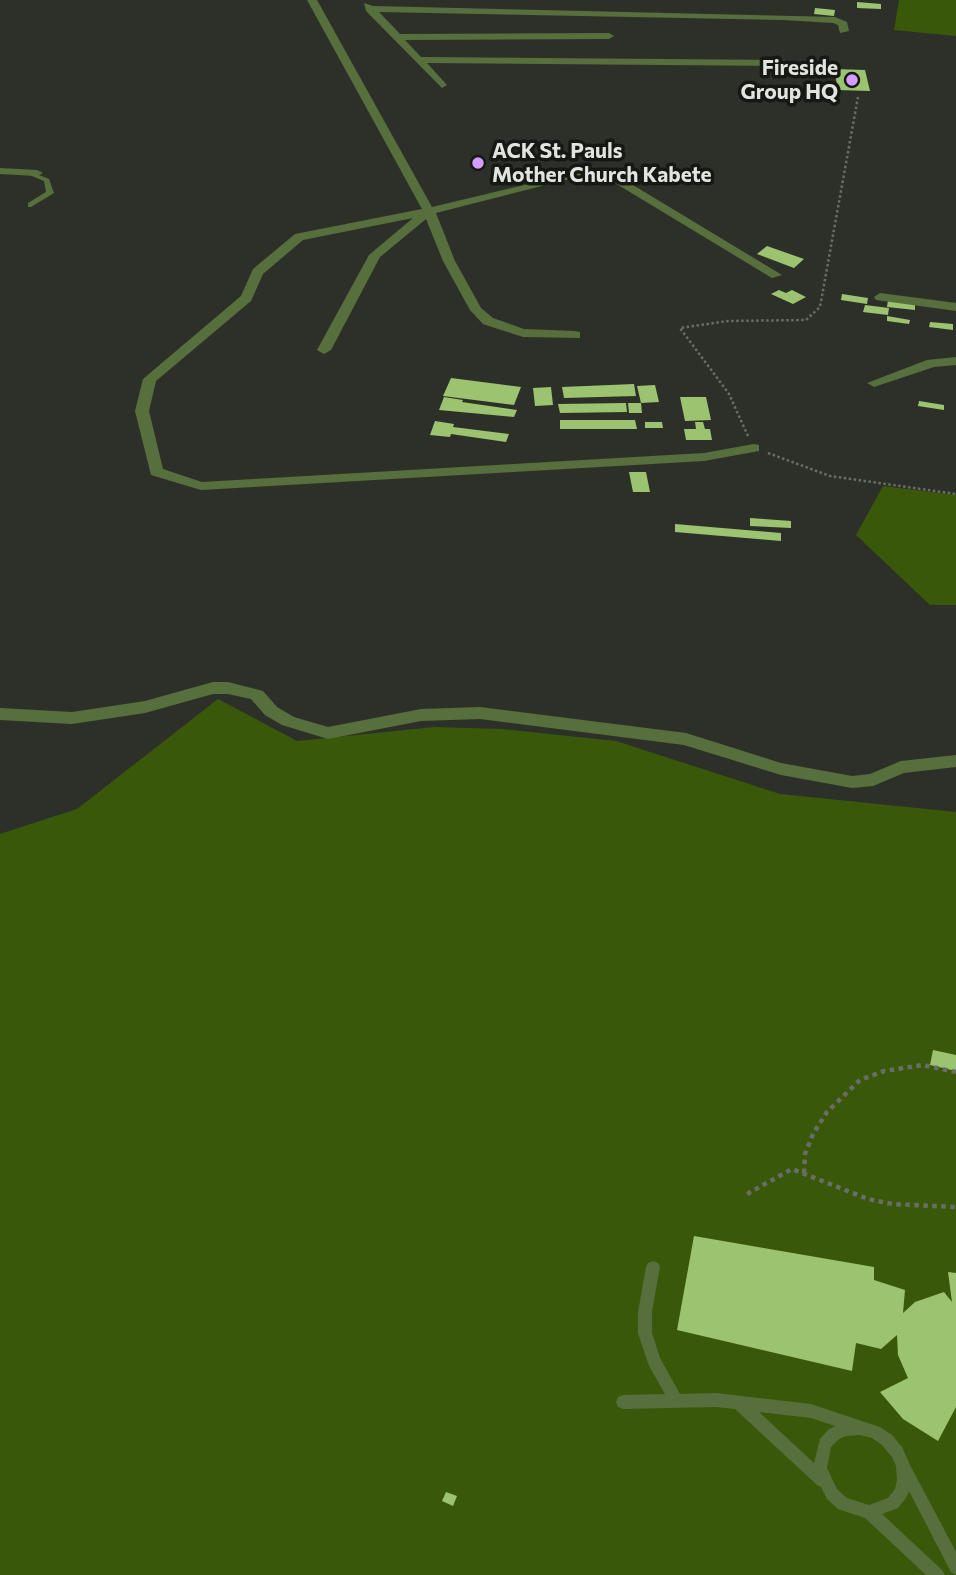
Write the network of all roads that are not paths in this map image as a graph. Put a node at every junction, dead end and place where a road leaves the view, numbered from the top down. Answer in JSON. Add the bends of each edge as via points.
{"nodes":[{"id":1,"x":312,"y":0,"type":"edge"},
{"id":2,"x":366,"y":5,"type":"edge"},
{"id":3,"x":844,"y":31,"type":"dead end"},
{"id":4,"x":609,"y":36,"type":"dead end"},
{"id":5,"x":397,"y":37,"type":"junction"},
{"id":6,"x":420,"y":60,"type":"junction"},
{"id":7,"x":784,"y":63,"type":"dead end"},
{"id":8,"x":442,"y":85,"type":"dead end"},
{"id":9,"x":0,"y":171,"type":"edge"},
{"id":10,"x":33,"y":173,"type":"joint"},
{"id":11,"x":31,"y":205,"type":"dead end"},
{"id":12,"x":429,"y":211,"type":"junction"},
{"id":13,"x":776,"y":275,"type":"dead end"},
{"id":14,"x":880,"y":297,"type":"dead end"},
{"id":15,"x":956,"y":307,"type":"edge"},
{"id":16,"x":575,"y":335,"type":"dead end"},
{"id":17,"x":324,"y":350,"type":"dead end"},
{"id":18,"x":956,"y":361,"type":"edge"},
{"id":19,"x":874,"y":383,"type":"dead end"},
{"id":20,"x":754,"y":448,"type":"road end"},
{"id":21,"x":0,"y":714,"type":"edge"},
{"id":22,"x":956,"y":761,"type":"edge"},
{"id":23,"x":653,"y":1267,"type":"dead end"},
{"id":24,"x":676,"y":1401,"type":"junction"},
{"id":25,"x":622,"y":1402,"type":"dead end"},
{"id":26,"x":740,"y":1404,"type":"junction"},
{"id":27,"x":860,"y":1428,"type":"junction"},
{"id":28,"x":903,"y":1466,"type":"junction"},
{"id":29,"x":824,"y":1482,"type":"junction"},
{"id":30,"x":869,"y":1512,"type":"junction"},
{"id":31,"x":956,"y":1567,"type":"edge"},
{"id":32,"x":937,"y":1575,"type":"edge"}],
"edges":[{"from":1,"to":12,"type":"street"},
{"from":2,"to":3,"type":"street","via":[[783,17],[835,20],[843,24]]},
{"from":2,"to":5,"type":"street"},
{"from":4,"to":5,"type":"street"},
{"from":5,"to":6,"type":"street"},
{"from":6,"to":7,"type":"street"},
{"from":6,"to":8,"type":"street"},
{"from":9,"to":10,"type":"street"},
{"from":10,"to":11,"type":"lane","via":[[47,180],[50,194]]},
{"from":12,"to":13,"type":"street","via":[[569,176],[601,175],[619,181]]},
{"from":12,"to":16,"type":"street","via":[[449,261],[476,310],[488,321],[523,333]]},
{"from":12,"to":17,"type":"street","via":[[375,255]]},
{"from":12,"to":20,"type":"street","via":[[299,237],[257,272],[247,298],[150,379],[142,411],[156,472],[201,486],[704,457]]},
{"from":14,"to":15,"type":"street"},
{"from":18,"to":19,"type":"street","via":[[932,363]]},
{"from":21,"to":22,"type":"street","via":[[72,718],[228,688],[257,695],[288,721],[328,733],[421,715],[481,713],[686,739],[782,769],[852,782],[873,780],[901,767]]},
{"from":23,"to":24,"type":"lane","via":[[645,1333]]},
{"from":24,"to":25,"type":"lane"},
{"from":24,"to":26,"type":"lane"},
{"from":26,"to":27,"type":"lane","via":[[811,1411]]},
{"from":26,"to":29,"type":"lane"},
{"from":27,"to":28,"type":"lane","via":[[887,1440]]},
{"from":27,"to":29,"type":"lane","via":[[846,1429],[825,1444],[820,1469]]},
{"from":28,"to":30,"type":"lane","via":[[901,1493],[893,1503]]},
{"from":28,"to":31,"type":"lane"},
{"from":29,"to":30,"type":"lane","via":[[843,1504]]},
{"from":30,"to":32,"type":"lane"}]}
